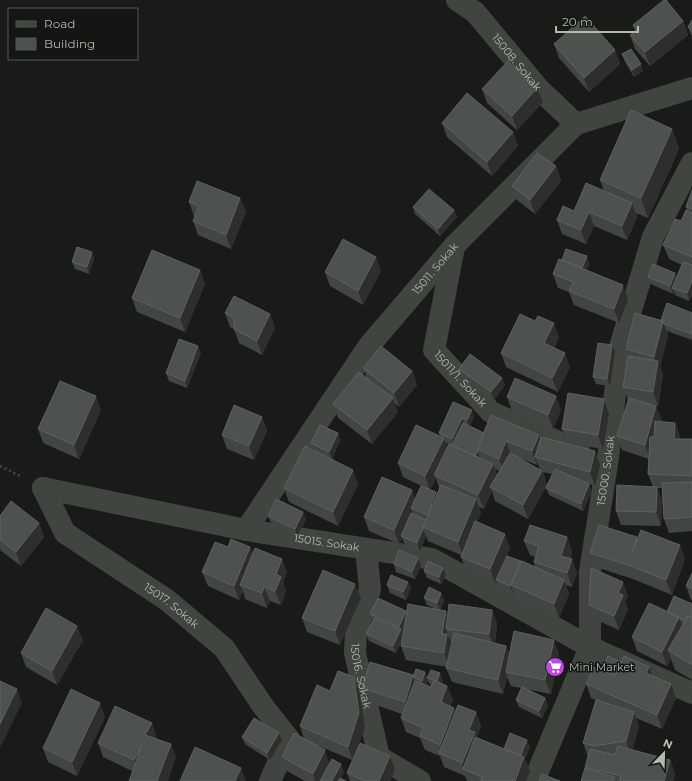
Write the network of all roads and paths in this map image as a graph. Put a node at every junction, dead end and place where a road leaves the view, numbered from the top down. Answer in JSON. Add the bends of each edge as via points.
{"nodes":[{"id":1,"x":457,"y":0,"type":"edge"},
{"id":2,"x":692,"y":88,"type":"edge"},
{"id":3,"x":576,"y":124,"type":"junction"},
{"id":4,"x":692,"y":163,"type":"edge"},
{"id":5,"x":455,"y":245,"type":"junction"},
{"id":6,"x":608,"y":458,"type":"junction"},
{"id":7,"x":43,"y":488,"type":"joint"},
{"id":8,"x":246,"y":530,"type":"junction"},
{"id":9,"x":366,"y":549,"type":"junction"},
{"id":10,"x":590,"y":647,"type":"junction"},
{"id":11,"x":692,"y":693,"type":"edge"},
{"id":12,"x":270,"y":781,"type":"edge"},
{"id":13,"x":420,"y":781,"type":"edge"},
{"id":14,"x":534,"y":781,"type":"edge"}],
"edges":[{"from":1,"to":3,"type":"street","name":"15008. Sokak","via":[[475,12],[540,89]]},
{"from":2,"to":3,"type":"street","name":"15011. Sokak"},
{"from":3,"to":5,"type":"street","name":"15011. Sokak"},
{"from":4,"to":6,"type":"street","name":"15000. Sokak","via":[[653,237],[620,347]]},
{"from":5,"to":6,"type":"street","name":"15011/1. Sokak","via":[[434,350],[492,412],[572,449]]},
{"from":5,"to":8,"type":"street","name":"15011. Sokak","via":[[368,347]]},
{"from":6,"to":10,"type":"street","name":"15000. Sokak","via":[[590,572]]},
{"from":7,"to":8,"type":"street","name":"15015. Sokak"},
{"from":7,"to":12,"type":"street","name":"15017. Sokak","via":[[65,533],[167,600],[224,648],[288,739]]},
{"from":8,"to":9,"type":"street","name":"15015. Sokak"},
{"from":9,"to":10,"type":"street","name":"15015. Sokak","via":[[432,559]]},
{"from":9,"to":13,"type":"street","name":"15016. Sokak","via":[[370,589],[356,632],[355,653],[379,757]]},
{"from":10,"to":11,"type":"street","name":"15015. Sokak"},
{"from":10,"to":14,"type":"street","name":"15000. Sokak"}]}
